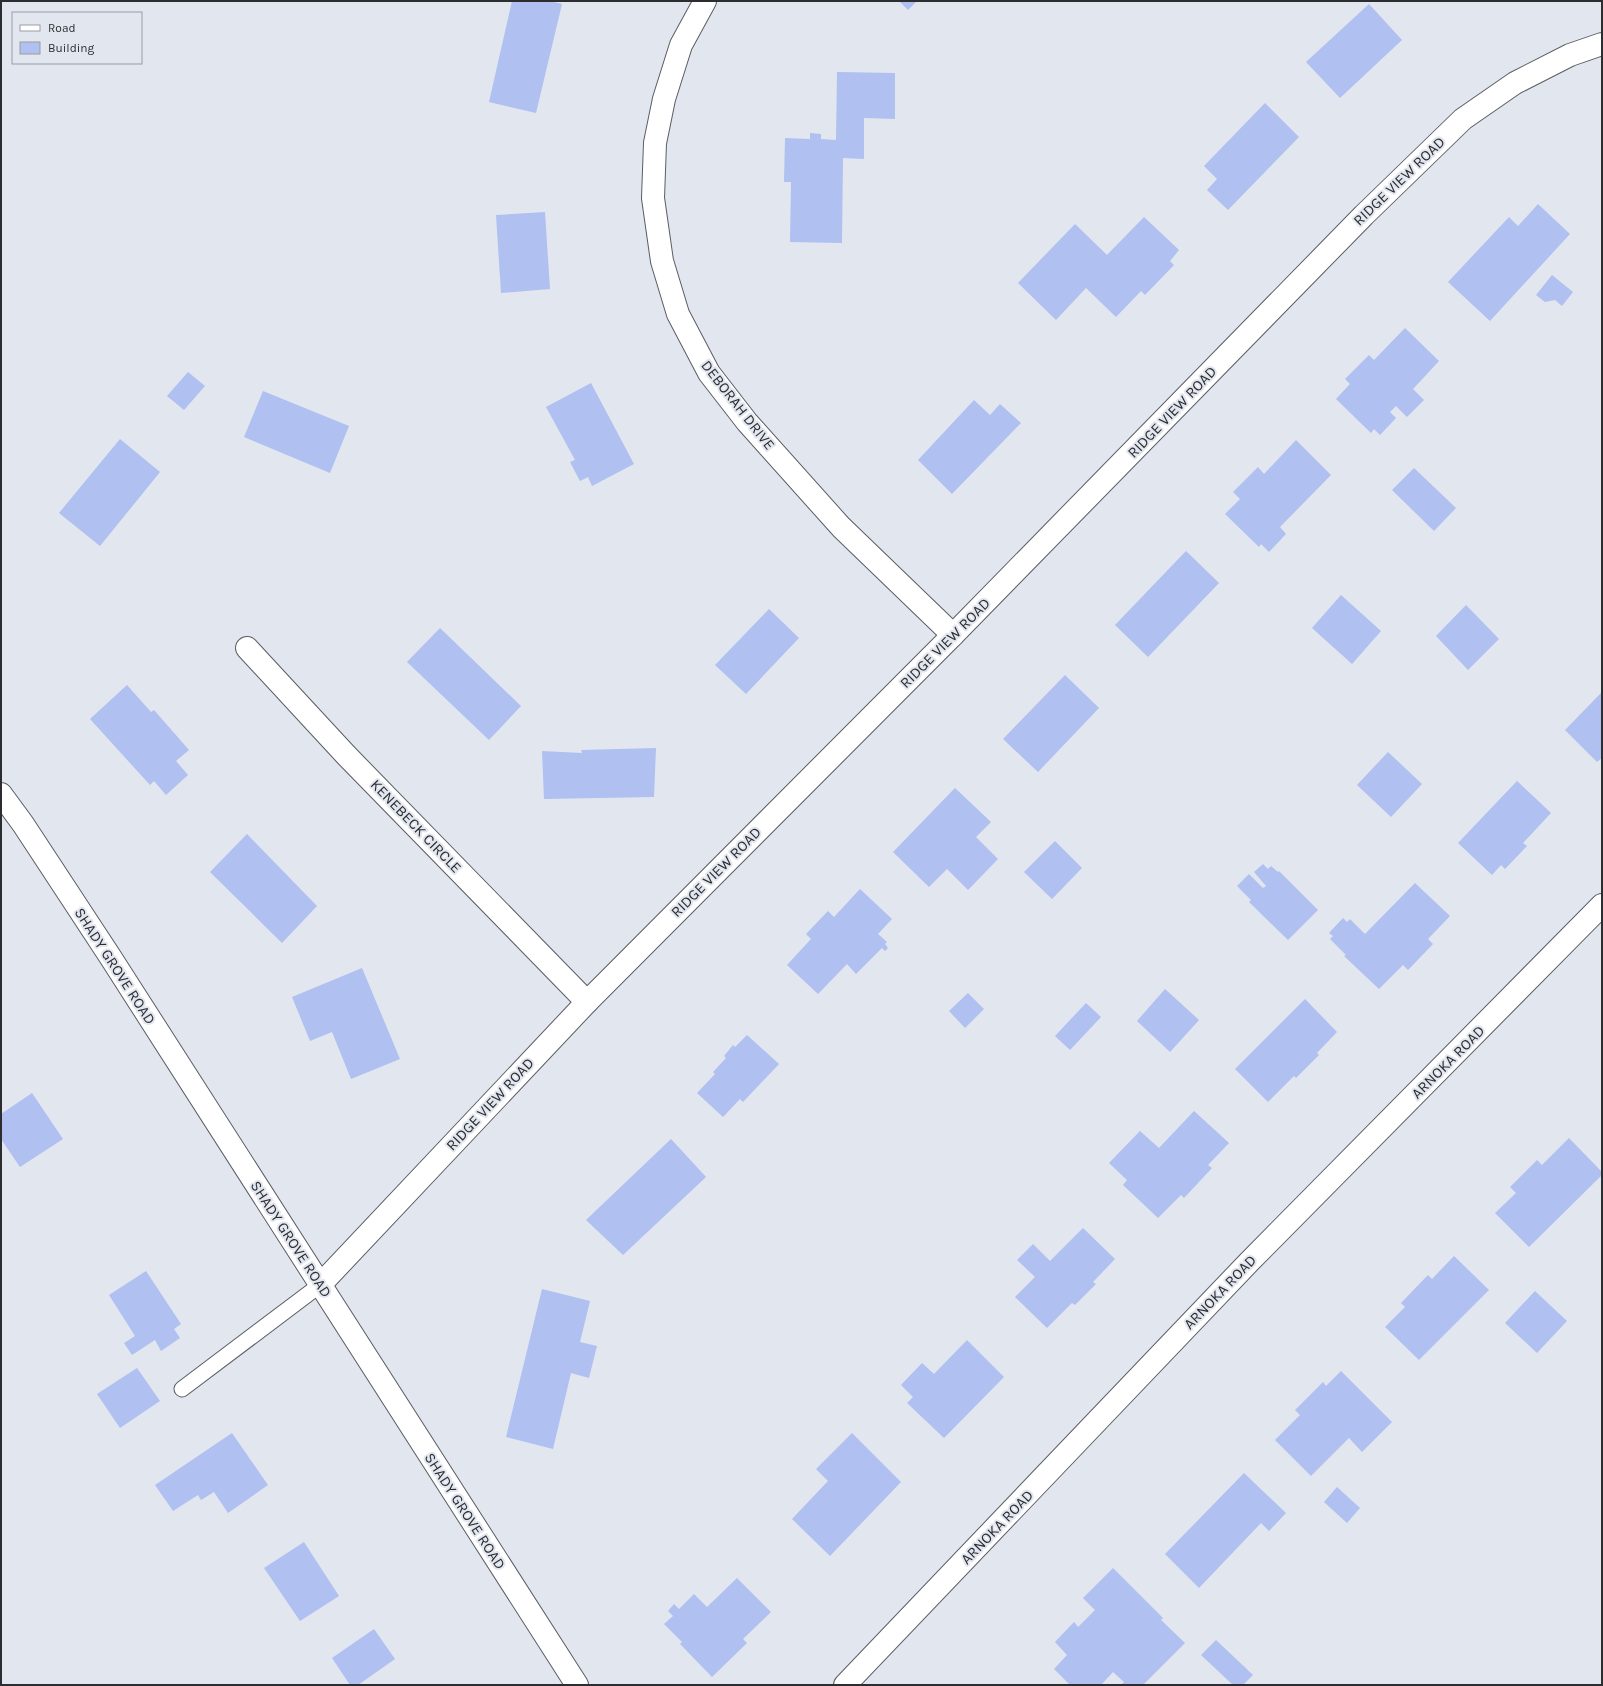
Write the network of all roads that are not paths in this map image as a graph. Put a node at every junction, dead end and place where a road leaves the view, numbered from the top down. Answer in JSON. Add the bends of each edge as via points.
{"nodes":[{"id":1,"x":705,"y":1,"type":"edge"},
{"id":2,"x":1602,"y":44,"type":"edge"},
{"id":3,"x":953,"y":635,"type":"junction"},
{"id":4,"x":247,"y":648,"type":"dead end"},
{"id":5,"x":1,"y":794,"type":"edge"},
{"id":6,"x":1602,"y":905,"type":"edge"},
{"id":7,"x":587,"y":1002,"type":"junction"},
{"id":8,"x":320,"y":1285,"type":"junction"},
{"id":9,"x":182,"y":1389,"type":"dead end"},
{"id":10,"x":577,"y":1685,"type":"edge"},
{"id":11,"x":845,"y":1685,"type":"edge"}],
"edges":[{"from":1,"to":3,"type":"street","name":"DEBORAH DRIVE","via":[[681,45],[664,99],[655,144],[654,198],[662,261],[678,314],[709,373],[747,422],[841,527]]},
{"from":2,"to":3,"type":"street","name":"RIDGE VIEW ROAD","via":[[1570,55],[1515,83],[1463,119],[1364,214]]},
{"from":3,"to":7,"type":"street","name":"RIDGE VIEW ROAD"},
{"from":4,"to":7,"type":"street","name":"KENEBECK CIRCLE","via":[[346,755]]},
{"from":5,"to":8,"type":"street","name":"SHADY GROVE ROAD","via":[[98,939]]},
{"from":6,"to":11,"type":"street","name":"ARNOKA ROAD","via":[[1249,1262]]},
{"from":7,"to":8,"type":"street","name":"RIDGE VIEW ROAD"},
{"from":8,"to":9,"type":"lane"},
{"from":8,"to":10,"type":"street","name":"SHADY GROVE ROAD"}]}
